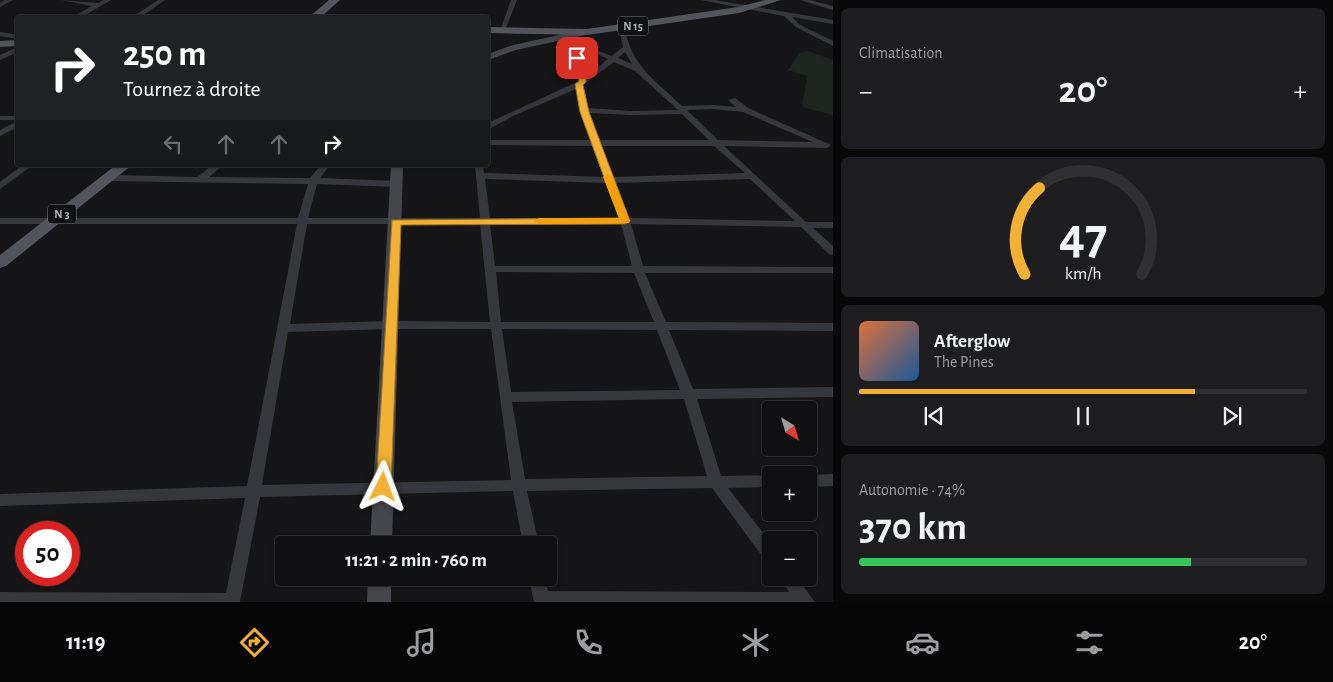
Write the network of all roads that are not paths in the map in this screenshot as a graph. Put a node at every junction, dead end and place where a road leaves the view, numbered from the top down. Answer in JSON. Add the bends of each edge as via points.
{"nodes":[{"id":1,"x":10,"y":0,"type":"edge"},
{"id":2,"x":64,"y":0,"type":"edge"},
{"id":3,"x":108,"y":0,"type":"edge"},
{"id":4,"x":162,"y":0,"type":"edge"},
{"id":5,"x":335,"y":0,"type":"edge"},
{"id":6,"x":514,"y":0,"type":"edge"},
{"id":7,"x":704,"y":0,"type":"edge"},
{"id":8,"x":776,"y":0,"type":"edge"},
{"id":9,"x":803,"y":0,"type":"edge"},
{"id":10,"x":715,"y":1,"type":"edge"},
{"id":11,"x":0,"y":5,"type":"edge"},
{"id":12,"x":99,"y":5,"type":"junction"},
{"id":13,"x":751,"y":8,"type":"junction"},
{"id":14,"x":833,"y":8,"type":"edge"},
{"id":15,"x":80,"y":15,"type":"edge"},
{"id":16,"x":139,"y":15,"type":"edge"},
{"id":17,"x":317,"y":15,"type":"edge"},
{"id":18,"x":785,"y":15,"type":"junction"},
{"id":19,"x":702,"y":16,"type":"junction"},
{"id":20,"x":833,"y":22,"type":"edge"},
{"id":21,"x":622,"y":28,"type":"junction"},
{"id":22,"x":490,"y":30,"type":"edge"},
{"id":23,"x":502,"y":30,"type":"junction"},
{"id":24,"x":534,"y":31,"type":"junction"},
{"id":25,"x":587,"y":32,"type":"junction"},
{"id":26,"x":0,"y":34,"type":"edge"},
{"id":27,"x":15,"y":36,"type":"edge"},
{"id":28,"x":569,"y":36,"type":"junction"},
{"id":29,"x":15,"y":43,"type":"edge"},
{"id":30,"x":535,"y":43,"type":"junction"},
{"id":31,"x":582,"y":43,"type":"junction"},
{"id":32,"x":0,"y":44,"type":"edge"},
{"id":33,"x":833,"y":44,"type":"edge"},
{"id":34,"x":626,"y":48,"type":"junction"},
{"id":35,"x":15,"y":50,"type":"edge"},
{"id":36,"x":490,"y":56,"type":"edge"},
{"id":37,"x":0,"y":58,"type":"edge"},
{"id":38,"x":612,"y":60,"type":"junction"},
{"id":39,"x":638,"y":69,"type":"junction"},
{"id":40,"x":581,"y":83,"type":"junction"},
{"id":41,"x":732,"y":100,"type":"dead end"},
{"id":42,"x":584,"y":110,"type":"junction"},
{"id":43,"x":682,"y":110,"type":"junction"},
{"id":44,"x":745,"y":110,"type":"junction"},
{"id":45,"x":0,"y":118,"type":"edge"},
{"id":46,"x":15,"y":118,"type":"edge"},
{"id":47,"x":15,"y":125,"type":"edge"},
{"id":48,"x":490,"y":125,"type":"edge"},
{"id":49,"x":0,"y":134,"type":"edge"},
{"id":50,"x":490,"y":143,"type":"edge"},
{"id":51,"x":716,"y":143,"type":"junction"},
{"id":52,"x":596,"y":144,"type":"junction"},
{"id":53,"x":830,"y":146,"type":"edge"},
{"id":54,"x":26,"y":167,"type":"edge"},
{"id":55,"x":122,"y":167,"type":"edge"},
{"id":56,"x":216,"y":167,"type":"edge"},
{"id":57,"x":323,"y":167,"type":"edge"},
{"id":58,"x":398,"y":167,"type":"edge"},
{"id":59,"x":480,"y":171,"type":"edge"},
{"id":60,"x":752,"y":176,"type":"junction"},
{"id":61,"x":108,"y":178,"type":"junction"},
{"id":62,"x":200,"y":179,"type":"junction"},
{"id":63,"x":609,"y":180,"type":"junction"},
{"id":64,"x":313,"y":181,"type":"junction"},
{"id":65,"x":2,"y":183,"type":"edge"},
{"id":66,"x":397,"y":184,"type":"junction"},
{"id":67,"x":55,"y":220,"type":"junction"},
{"id":68,"x":0,"y":221,"type":"edge"},
{"id":69,"x":484,"y":221,"type":"junction"},
{"id":70,"x":625,"y":221,"type":"junction"},
{"id":71,"x":302,"y":222,"type":"junction"},
{"id":72,"x":396,"y":222,"type":"junction"},
{"id":73,"x":803,"y":224,"type":"junction"},
{"id":74,"x":833,"y":225,"type":"edge"},
{"id":75,"x":833,"y":252,"type":"edge"},
{"id":76,"x":0,"y":263,"type":"edge"},
{"id":77,"x":638,"y":268,"type":"junction"},
{"id":78,"x":490,"y":269,"type":"junction"},
{"id":79,"x":833,"y":270,"type":"edge"},
{"id":80,"x":391,"y":325,"type":"junction"},
{"id":81,"x":496,"y":325,"type":"junction"},
{"id":82,"x":663,"y":326,"type":"junction"},
{"id":83,"x":833,"y":327,"type":"edge"},
{"id":84,"x":283,"y":328,"type":"junction"},
{"id":85,"x":833,"y":392,"type":"edge"},
{"id":86,"x":689,"y":395,"type":"junction"},
{"id":87,"x":505,"y":397,"type":"junction"},
{"id":88,"x":833,"y":480,"type":"edge"},
{"id":89,"x":762,"y":481,"type":"edge"},
{"id":90,"x":817,"y":481,"type":"edge"},
{"id":91,"x":716,"y":482,"type":"junction"},
{"id":92,"x":519,"y":486,"type":"junction"},
{"id":93,"x":383,"y":487,"type":"junction"},
{"id":94,"x":254,"y":490,"type":"junction"},
{"id":95,"x":0,"y":500,"type":"edge"},
{"id":96,"x":381,"y":536,"type":"edge"},
{"id":97,"x":529,"y":536,"type":"edge"},
{"id":98,"x":762,"y":543,"type":"edge"},
{"id":99,"x":380,"y":586,"type":"edge"},
{"id":100,"x":539,"y":586,"type":"edge"},
{"id":101,"x":794,"y":586,"type":"edge"},
{"id":102,"x":0,"y":600,"type":"edge"},
{"id":103,"x":232,"y":601,"type":"edge"},
{"id":104,"x":542,"y":601,"type":"edge"},
{"id":105,"x":806,"y":601,"type":"edge"},
{"id":106,"x":379,"y":602,"type":"edge"}],
"edges":[{"from":1,"to":11,"type":"street"},
{"from":2,"to":12,"type":"street"},
{"from":3,"to":12,"type":"street"},
{"from":4,"to":16,"type":"street"},
{"from":5,"to":17,"type":"main road"},
{"from":6,"to":23,"type":"street"},
{"from":7,"to":10,"type":"street"},
{"from":8,"to":13,"type":"main road","number":"N 15"},
{"from":9,"to":14,"type":"street"},
{"from":10,"to":13,"type":"street"},
{"from":10,"to":19,"type":"street"},
{"from":12,"to":15,"type":"street"},
{"from":13,"to":18,"type":"street"},
{"from":13,"to":19,"type":"main road","number":"N 15"},
{"from":18,"to":20,"type":"street"},
{"from":18,"to":33,"type":"street","via":[[798,26]]},
{"from":19,"to":21,"type":"main road","number":"N 15"},
{"from":21,"to":25,"type":"main road","number":"N 15"},
{"from":21,"to":34,"type":"street"},
{"from":22,"to":23,"type":"main road","number":"N 15"},
{"from":23,"to":24,"type":"main road","number":"N 15"},
{"from":24,"to":25,"type":"main road","number":"N 15"},
{"from":24,"to":30,"type":"main road","via":[[544,38]]},
{"from":25,"to":28,"type":"main road"},
{"from":26,"to":27,"type":"street"},
{"from":28,"to":30,"type":"main road"},
{"from":28,"to":31,"type":"street"},
{"from":29,"to":32,"type":"main road"},
{"from":30,"to":36,"type":"main road"},
{"from":31,"to":38,"type":"street"},
{"from":31,"to":40,"type":"street","via":[[576,51],[582,71]]},
{"from":34,"to":38,"type":"street"},
{"from":34,"to":39,"type":"street"},
{"from":35,"to":37,"type":"street"},
{"from":38,"to":39,"type":"street"},
{"from":38,"to":40,"type":"street"},
{"from":39,"to":43,"type":"street"},
{"from":40,"to":42,"type":"street"},
{"from":40,"to":48,"type":"street"},
{"from":41,"to":44,"type":"street"},
{"from":42,"to":43,"type":"street","via":[[631,113]]},
{"from":42,"to":52,"type":"street"},
{"from":43,"to":44,"type":"street","via":[[713,107]]},
{"from":43,"to":51,"type":"street"},
{"from":44,"to":53,"type":"street"},
{"from":45,"to":46,"type":"street"},
{"from":47,"to":49,"type":"street"},
{"from":50,"to":52,"type":"street"},
{"from":51,"to":52,"type":"street"},
{"from":51,"to":53,"type":"street"},
{"from":51,"to":60,"type":"street"},
{"from":52,"to":63,"type":"street"},
{"from":54,"to":65,"type":"street"},
{"from":55,"to":61,"type":"main road","number":"N 3"},
{"from":56,"to":62,"type":"street"},
{"from":57,"to":64,"type":"street"},
{"from":58,"to":66,"type":"main road"},
{"from":59,"to":63,"type":"street"},
{"from":59,"to":69,"type":"street"},
{"from":60,"to":63,"type":"street"},
{"from":60,"to":73,"type":"street"},
{"from":61,"to":62,"type":"street"},
{"from":61,"to":67,"type":"main road","number":"N 3"},
{"from":62,"to":64,"type":"street"},
{"from":63,"to":70,"type":"street"},
{"from":64,"to":66,"type":"street"},
{"from":64,"to":71,"type":"street"},
{"from":66,"to":72,"type":"main road"},
{"from":67,"to":68,"type":"street"},
{"from":67,"to":71,"type":"street"},
{"from":67,"to":76,"type":"main road","number":"N 3"},
{"from":69,"to":70,"type":"street"},
{"from":69,"to":72,"type":"street"},
{"from":69,"to":78,"type":"street"},
{"from":70,"to":73,"type":"street"},
{"from":70,"to":77,"type":"street"},
{"from":71,"to":72,"type":"street"},
{"from":71,"to":84,"type":"street"},
{"from":72,"to":80,"type":"main road"},
{"from":73,"to":74,"type":"street"},
{"from":73,"to":75,"type":"street"},
{"from":77,"to":78,"type":"street"},
{"from":77,"to":79,"type":"street"},
{"from":77,"to":82,"type":"street"},
{"from":78,"to":81,"type":"street"},
{"from":80,"to":81,"type":"street"},
{"from":80,"to":84,"type":"street"},
{"from":80,"to":93,"type":"main road"},
{"from":81,"to":82,"type":"street"},
{"from":81,"to":87,"type":"street"},
{"from":82,"to":83,"type":"street"},
{"from":82,"to":86,"type":"street"},
{"from":84,"to":94,"type":"street"},
{"from":85,"to":86,"type":"street"},
{"from":86,"to":87,"type":"street"},
{"from":86,"to":91,"type":"street"},
{"from":87,"to":92,"type":"street"},
{"from":88,"to":90,"type":"street"},
{"from":89,"to":91,"type":"street"},
{"from":91,"to":92,"type":"street"},
{"from":91,"to":98,"type":"street"},
{"from":92,"to":93,"type":"street"},
{"from":92,"to":97,"type":"street"},
{"from":93,"to":94,"type":"street"},
{"from":93,"to":96,"type":"main road"},
{"from":94,"to":95,"type":"street"},
{"from":94,"to":103,"type":"street"},
{"from":99,"to":106,"type":"main road"},
{"from":100,"to":104,"type":"street"},
{"from":101,"to":105,"type":"street"},
{"from":102,"to":103,"type":"street"},
{"from":104,"to":105,"type":"street"}]}
